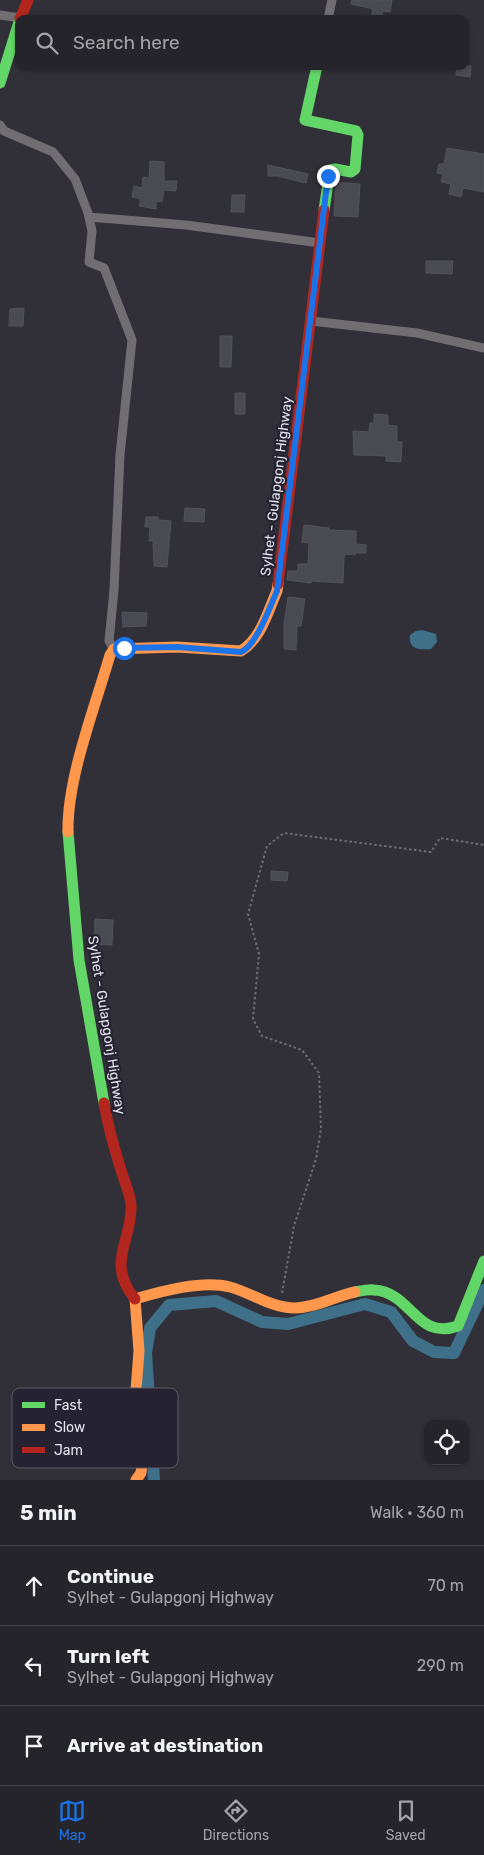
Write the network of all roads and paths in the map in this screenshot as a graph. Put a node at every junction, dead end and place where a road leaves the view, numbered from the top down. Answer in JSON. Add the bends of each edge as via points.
{"nodes":[{"id":1,"x":28,"y":0,"type":"edge"},
{"id":2,"x":332,"y":0,"type":"edge"},
{"id":3,"x":0,"y":14,"type":"edge"},
{"id":4,"x":22,"y":15,"type":"edge"},
{"id":5,"x":329,"y":15,"type":"edge"},
{"id":6,"x":15,"y":18,"type":"edge"},
{"id":7,"x":15,"y":36,"type":"edge"},
{"id":8,"x":316,"y":70,"type":"edge"},
{"id":9,"x":0,"y":83,"type":"edge"},
{"id":10,"x":0,"y":125,"type":"edge"},
{"id":11,"x":89,"y":217,"type":"junction"},
{"id":12,"x":320,"y":243,"type":"junction"},
{"id":13,"x":311,"y":321,"type":"junction"},
{"id":14,"x":484,"y":348,"type":"edge"},
{"id":15,"x":114,"y":649,"type":"junction"},
{"id":16,"x":484,"y":845,"type":"edge"},
{"id":17,"x":484,"y":1261,"type":"edge"},
{"id":18,"x":135,"y":1299,"type":"junction"},
{"id":19,"x":279,"y":1307,"type":"junction"},
{"id":20,"x":136,"y":1388,"type":"edge"},
{"id":21,"x":142,"y":1468,"type":"edge"},
{"id":22,"x":136,"y":1480,"type":"edge"}],
"edges":[{"from":1,"to":4,"type":"main road"},
{"from":2,"to":5,"type":"street"},
{"from":3,"to":6,"type":"street"},
{"from":7,"to":9,"type":"main road"},
{"from":8,"to":12,"type":"main road","name":"Sylhet - Gulapgonj Highway","via":[[305,120],[356,131],[358,135],[355,169],[352,172],[330,170]]},
{"from":10,"to":11,"type":"street","via":[[4,130],[53,152],[75,179]]},
{"from":11,"to":12,"type":"street","via":[[186,225]]},
{"from":11,"to":15,"type":"street","via":[[92,231],[89,262],[104,268],[132,340],[120,455],[109,641]]},
{"from":12,"to":13,"type":"main road","name":"Sylhet - Gulapgonj Highway"},
{"from":13,"to":14,"type":"street","via":[[417,332]]},
{"from":13,"to":15,"type":"main road","name":"Sylhet - Gulapgonj Highway","via":[[279,585],[258,631],[247,649],[241,652],[177,647]]},
{"from":15,"to":18,"type":"main road","name":"Sylhet - Gulapgonj Highway","via":[[78,763],[68,829],[80,970],[108,1127],[131,1202],[122,1275],[124,1286]]},
{"from":16,"to":19,"type":"path","via":[[440,838],[431,852],[284,833],[267,846],[248,914],[259,954],[253,1019],[262,1036],[302,1050],[319,1073],[321,1129],[316,1159],[294,1226]]},
{"from":17,"to":19,"type":"main road","via":[[458,1326],[448,1331],[424,1323],[397,1298],[376,1290],[348,1292],[300,1308]]},
{"from":18,"to":19,"type":"main road","via":[[194,1287],[227,1286]]},
{"from":18,"to":20,"type":"main road","via":[[139,1351]]},
{"from":21,"to":22,"type":"main road"}]}
